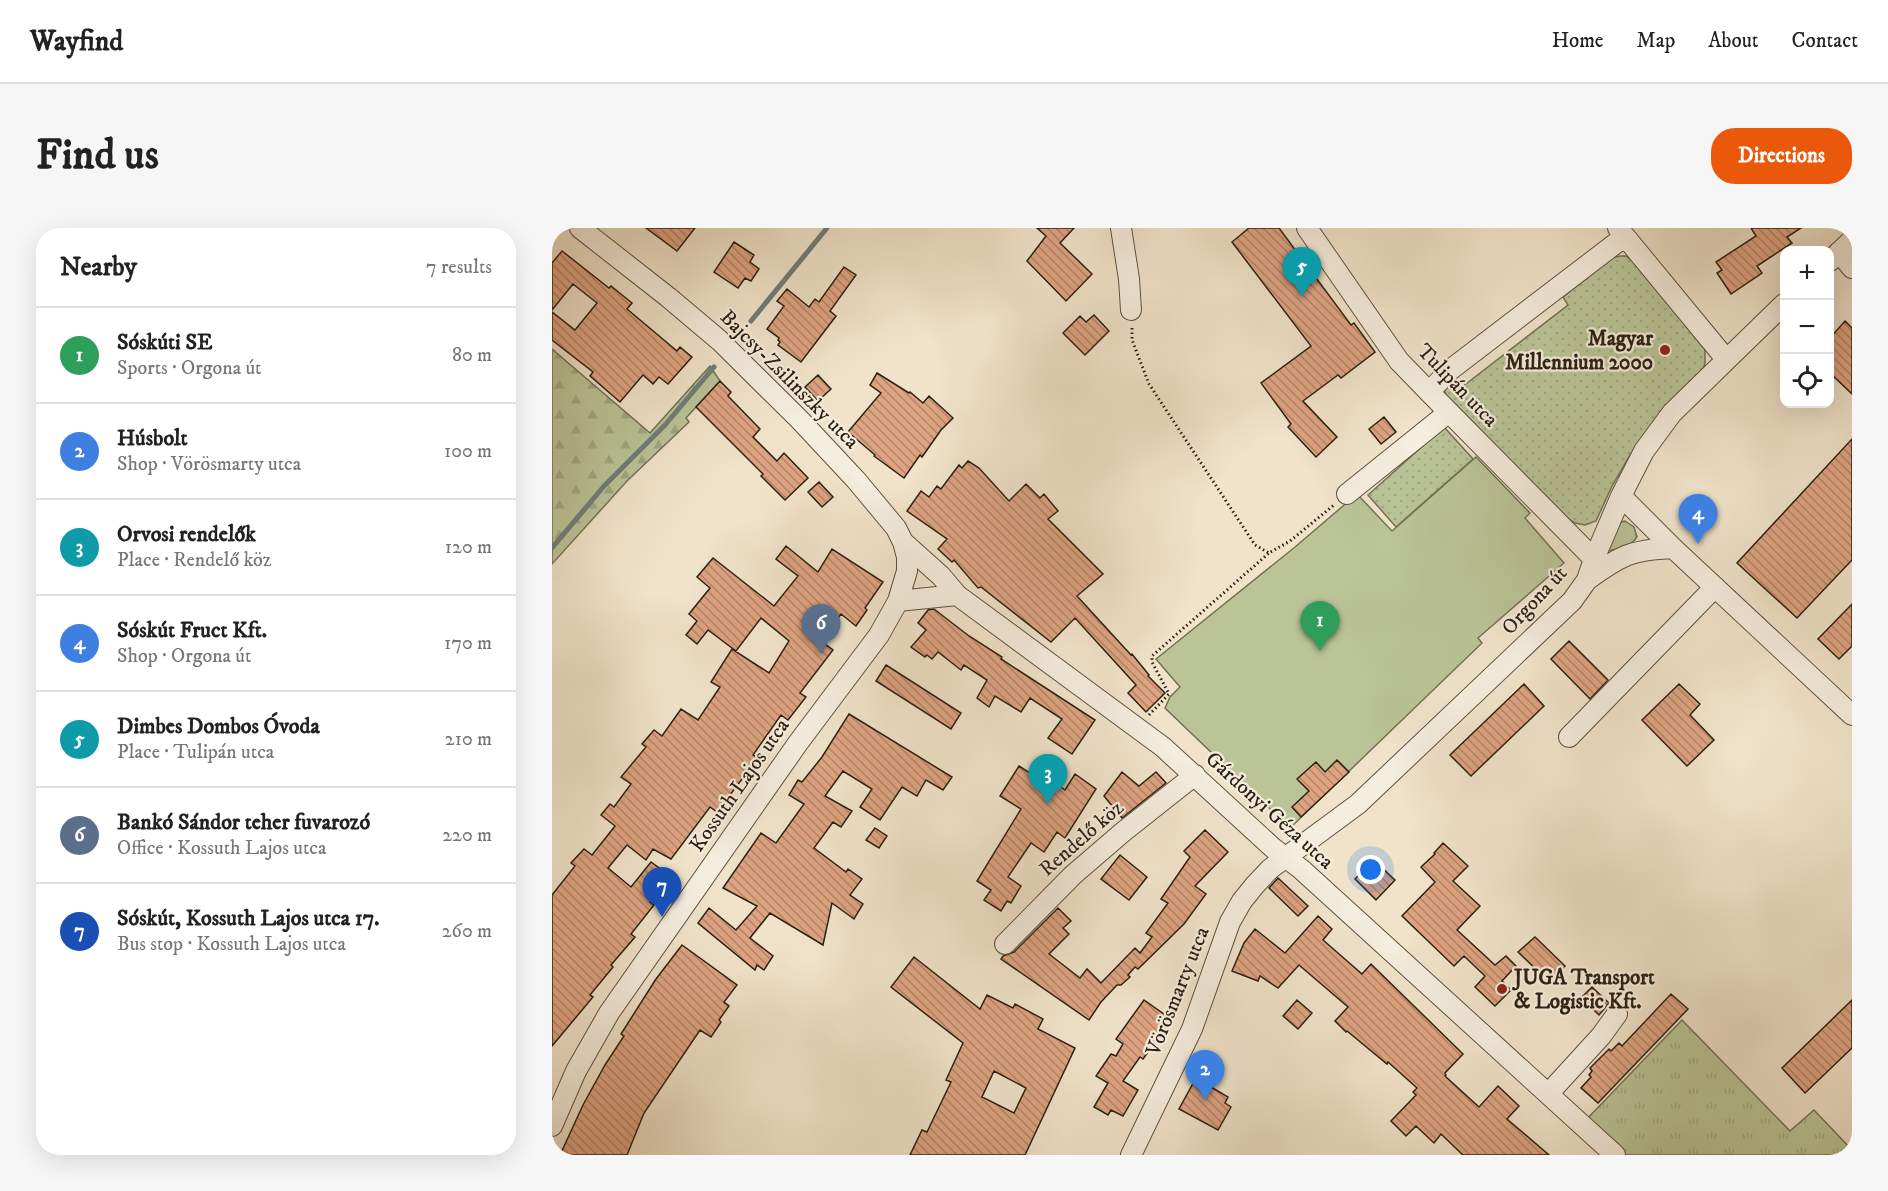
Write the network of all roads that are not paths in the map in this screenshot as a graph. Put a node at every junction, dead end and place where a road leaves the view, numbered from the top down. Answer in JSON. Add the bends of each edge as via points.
{"nodes":[{"id":1,"x":580,"y":228,"type":"edge"},
{"id":2,"x":1121,"y":228,"type":"edge"},
{"id":3,"x":1307,"y":228,"type":"edge"},
{"id":4,"x":1621,"y":233,"type":"edge"},
{"id":5,"x":1840,"y":251,"type":"edge"},
{"id":6,"x":1852,"y":268,"type":"edge"},
{"id":7,"x":1780,"y":309,"type":"edge"},
{"id":8,"x":1131,"y":310,"type":"road end"},
{"id":9,"x":1726,"y":359,"type":"junction"},
{"id":10,"x":1429,"y":393,"type":"junction"},
{"id":11,"x":1449,"y":412,"type":"junction"},
{"id":12,"x":1347,"y":494,"type":"road end"},
{"id":13,"x":1621,"y":496,"type":"junction"},
{"id":14,"x":903,"y":542,"type":"junction"},
{"id":15,"x":1673,"y":548,"type":"junction"},
{"id":16,"x":1594,"y":559,"type":"junction"},
{"id":17,"x":1587,"y":580,"type":"junction"},
{"id":18,"x":1715,"y":587,"type":"junction"},
{"id":19,"x":957,"y":595,"type":"junction"},
{"id":20,"x":898,"y":601,"type":"junction"},
{"id":21,"x":1851,"y":712,"type":"edge"},
{"id":22,"x":1569,"y":737,"type":"dead end"},
{"id":23,"x":1195,"y":775,"type":"junction"},
{"id":24,"x":1286,"y":858,"type":"junction"},
{"id":25,"x":1005,"y":944,"type":"dead end"},
{"id":26,"x":1617,"y":1014,"type":"dead end"},
{"id":27,"x":1548,"y":1093,"type":"junction"},
{"id":28,"x":552,"y":1126,"type":"edge"},
{"id":29,"x":1131,"y":1155,"type":"edge"},
{"id":30,"x":1615,"y":1155,"type":"edge"}],
"edges":[{"from":1,"to":14,"type":"street","name":"Bajcsy-Zsilinszky utca","via":[[739,358],[856,480]]},
{"from":2,"to":8,"type":"street"},
{"from":3,"to":10,"type":"street","name":"Tulipán utca","via":[[1399,361]]},
{"from":4,"to":9,"type":"street"},
{"from":4,"to":10,"type":"street","via":[[1450,370]]},
{"from":5,"to":6,"type":"street"},
{"from":7,"to":9,"type":"street","name":"Orgona út"},
{"from":9,"to":13,"type":"street","name":"Orgona út","via":[[1672,413],[1644,451]]},
{"from":10,"to":11,"type":"street","name":"Tulipán utca"},
{"from":11,"to":12,"type":"street"},
{"from":11,"to":16,"type":"street","name":"Tulipán utca"},
{"from":13,"to":15,"type":"street"},
{"from":13,"to":16,"type":"street","name":"Orgona út"},
{"from":14,"to":19,"type":"street","name":"Gárdonyi Géza utca"},
{"from":14,"to":20,"type":"street","name":"Bajcsy-Zsilinszky utca","via":[[907,571]]},
{"from":15,"to":17,"type":"street","via":[[1628,554]]},
{"from":15,"to":18,"type":"street"},
{"from":16,"to":17,"type":"street","name":"Orgona út"},
{"from":17,"to":24,"type":"street","name":"Orgona út","via":[[1572,601],[1358,804]]},
{"from":18,"to":21,"type":"street"},
{"from":18,"to":22,"type":"street"},
{"from":19,"to":20,"type":"street"},
{"from":19,"to":23,"type":"street","name":"Gárdonyi Géza utca","via":[[1163,747]]},
{"from":20,"to":28,"type":"street","name":"Kossuth Lajos utca","via":[[879,635],[798,742],[609,1013],[576,1071]]},
{"from":23,"to":24,"type":"street","name":"Gárdonyi Géza utca"},
{"from":23,"to":25,"type":"street","name":"Rendelő köz","via":[[1073,875]]},
{"from":24,"to":27,"type":"street","name":"Gárdonyi Géza utca"},
{"from":24,"to":29,"type":"street","name":"Vörösmarty utca","via":[[1255,885],[1230,922],[1192,1029]]},
{"from":26,"to":27,"type":"street"},
{"from":27,"to":30,"type":"street","name":"Gárdonyi Géza utca"}]}
